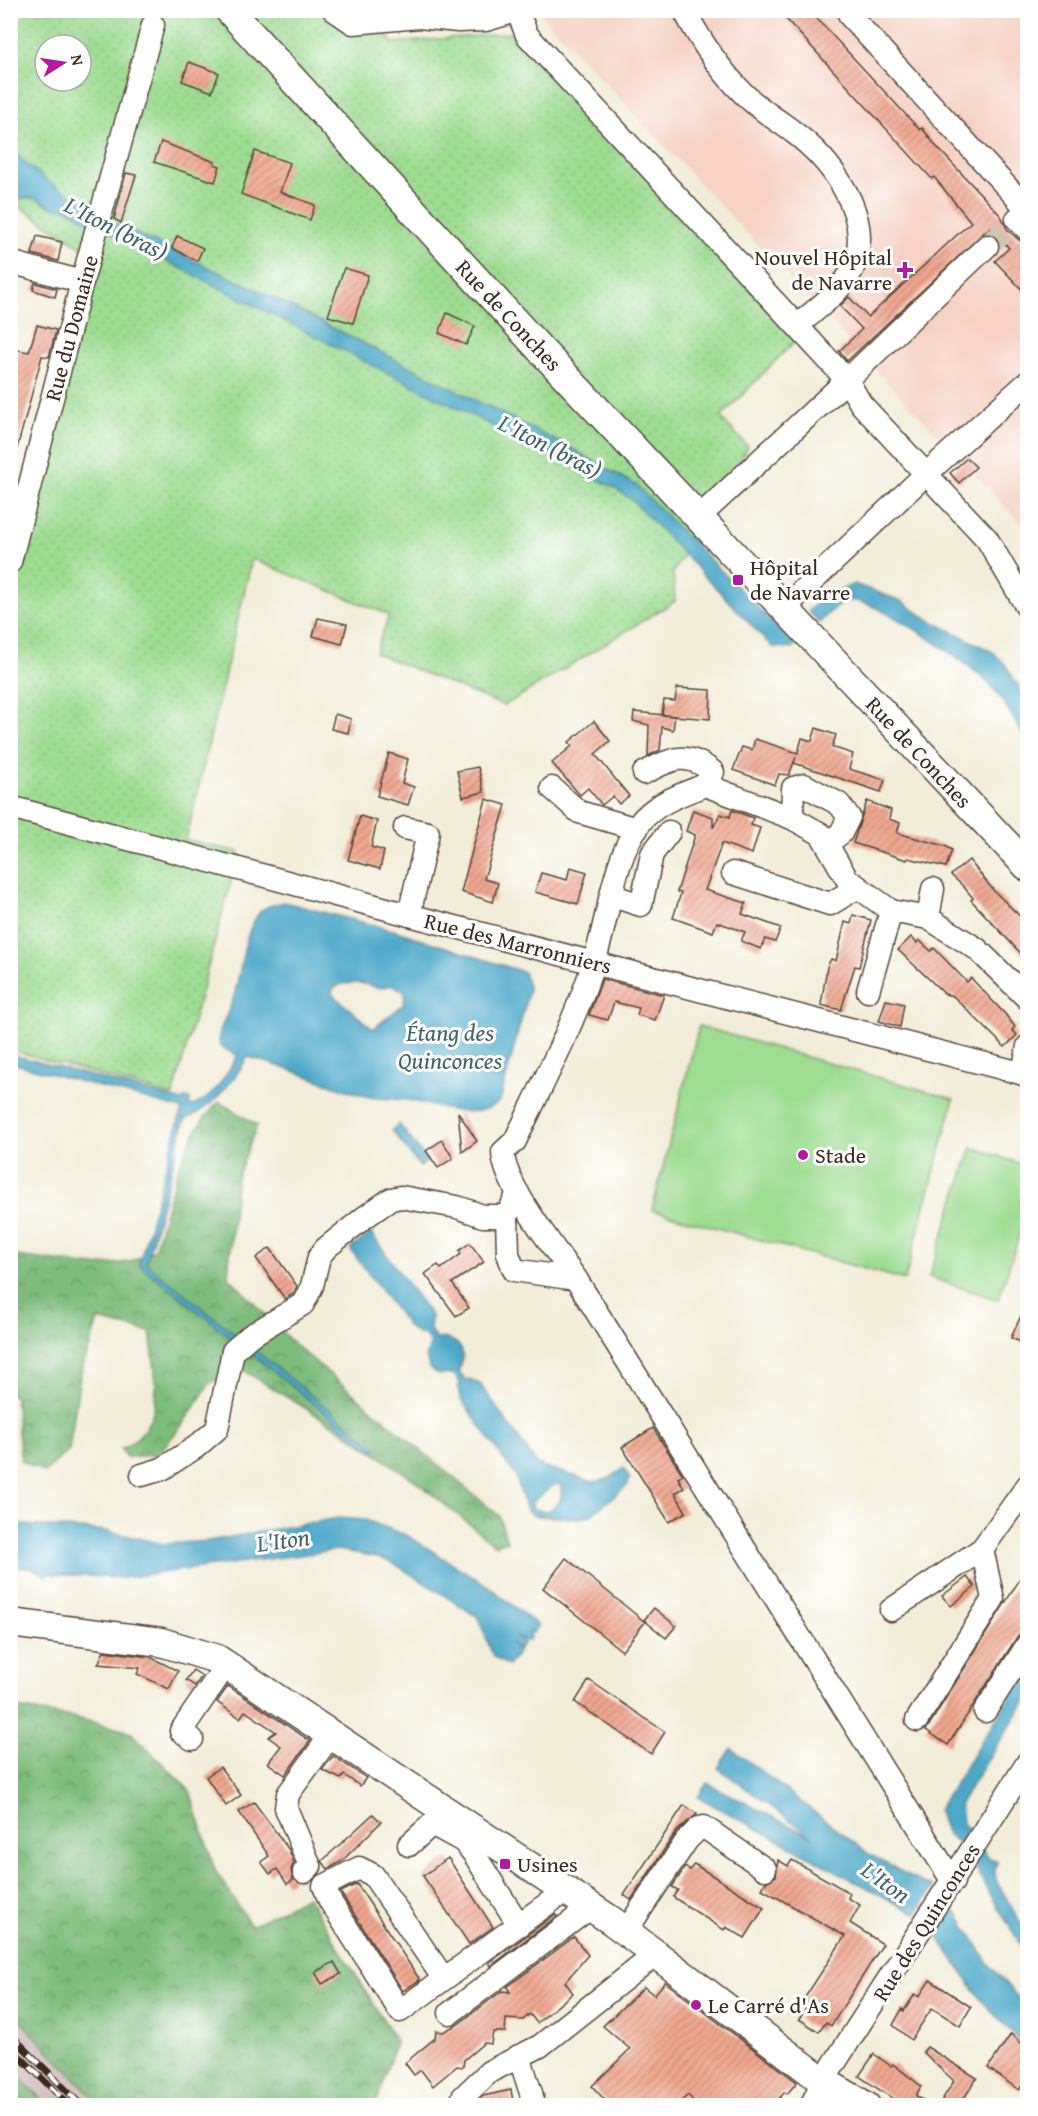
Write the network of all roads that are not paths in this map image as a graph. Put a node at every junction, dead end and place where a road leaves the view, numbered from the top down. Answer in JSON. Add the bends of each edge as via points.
{"nodes":[{"id":1,"x":229,"y":10,"type":"edge"},
{"id":2,"x":334,"y":10,"type":"edge"},
{"id":3,"x":684,"y":10,"type":"edge"},
{"id":4,"x":848,"y":10,"type":"edge"},
{"id":5,"x":517,"y":11,"type":"edge"},
{"id":6,"x":153,"y":25,"type":"dead end"},
{"id":7,"x":1024,"y":220,"type":"edge"},
{"id":8,"x":987,"y":246,"type":"tunnel mouth"},
{"id":9,"x":10,"y":262,"type":"edge"},
{"id":10,"x":82,"y":282,"type":"junction"},
{"id":11,"x":797,"y":326,"type":"junction"},
{"id":12,"x":847,"y":380,"type":"junction"},
{"id":13,"x":1028,"y":382,"type":"edge"},
{"id":14,"x":926,"y":474,"type":"junction"},
{"id":15,"x":699,"y":517,"type":"junction"},
{"id":16,"x":10,"y":562,"type":"edge"},
{"id":17,"x":1028,"y":609,"type":"edge"},
{"id":18,"x":795,"y":621,"type":"junction"},
{"id":19,"x":644,"y":773,"type":"dead end"},
{"id":20,"x":705,"y":785,"type":"junction"},
{"id":21,"x":552,"y":788,"type":"dead end"},
{"id":22,"x":10,"y":807,"type":"edge"},
{"id":23,"x":792,"y":818,"type":"junction"},
{"id":24,"x":405,"y":828,"type":"dead end"},
{"id":25,"x":637,"y":829,"type":"junction"},
{"id":26,"x":669,"y":832,"type":"dead end"},
{"id":27,"x":827,"y":844,"type":"junction"},
{"id":28,"x":1028,"y":867,"type":"edge"},
{"id":29,"x":733,"y":873,"type":"dead end"},
{"id":30,"x":858,"y":887,"type":"junction"},
{"id":31,"x":933,"y":889,"type":"dead end"},
{"id":32,"x":613,"y":896,"type":"junction"},
{"id":33,"x":891,"y":911,"type":"junction"},
{"id":34,"x":409,"y":915,"type":"junction"},
{"id":35,"x":928,"y":918,"type":"junction"},
{"id":36,"x":594,"y":962,"type":"junction"},
{"id":37,"x":868,"y":991,"type":"dead end"},
{"id":38,"x":1028,"y":999,"type":"edge"},
{"id":39,"x":1028,"y":1046,"type":"edge"},
{"id":40,"x":1025,"y":1075,"type":"edge"},
{"id":41,"x":518,"y":1193,"type":"junction"},
{"id":42,"x":507,"y":1216,"type":"junction"},
{"id":43,"x":576,"y":1279,"type":"junction"},
{"id":44,"x":142,"y":1475,"type":"dead end"},
{"id":45,"x":1028,"y":1485,"type":"edge"},
{"id":46,"x":982,"y":1549,"type":"junction"},
{"id":47,"x":891,"y":1610,"type":"dead end"},
{"id":48,"x":10,"y":1623,"type":"edge"},
{"id":49,"x":1028,"y":1644,"type":"edge"},
{"id":50,"x":226,"y":1665,"type":"junction"},
{"id":51,"x":985,"y":1711,"type":"dead end"},
{"id":52,"x":917,"y":1719,"type":"dead end"},
{"id":53,"x":331,"y":1735,"type":"junction"},
{"id":54,"x":192,"y":1739,"type":"dead end"},
{"id":55,"x":1024,"y":1774,"type":"edge"},
{"id":56,"x":409,"y":1845,"type":"dead end"},
{"id":57,"x":765,"y":1869,"type":"dead end"},
{"id":58,"x":304,"y":1872,"type":"dead end"},
{"id":59,"x":950,"y":1886,"type":"junction"},
{"id":60,"x":565,"y":1891,"type":"junction"},
{"id":61,"x":591,"y":1907,"type":"junction"},
{"id":62,"x":519,"y":1925,"type":"junction"},
{"id":63,"x":626,"y":1931,"type":"junction"},
{"id":64,"x":656,"y":1954,"type":"junction"},
{"id":65,"x":444,"y":1979,"type":"junction"},
{"id":66,"x":450,"y":2013,"type":"dead end"},
{"id":67,"x":519,"y":2056,"type":"junction"},
{"id":68,"x":817,"y":2093,"type":"edge"},
{"id":69,"x":532,"y":2096,"type":"dead end"},
{"id":70,"x":463,"y":2097,"type":"dead end"},
{"id":71,"x":866,"y":2106,"type":"edge"}],
"edges":[{"from":1,"to":15,"type":"main road","name":"Rue de Conches"},
{"from":2,"to":5,"type":"street","via":[[353,23],[419,16],[486,20]]},
{"from":3,"to":11,"type":"street","via":[[707,51],[742,93],[813,148],[836,175],[854,212],[858,244],[855,264],[844,282]]},
{"from":4,"to":7,"type":"street"},
{"from":5,"to":11,"type":"street","via":[[527,35]]},
{"from":6,"to":10,"type":"street","name":"Rue du Domaine"},
{"from":8,"to":12,"type":"street"},
{"from":9,"to":10,"type":"street"},
{"from":10,"to":16,"type":"street","name":"Rue du Domaine"},
{"from":11,"to":12,"type":"street"},
{"from":12,"to":14,"type":"street","via":[[861,404]]},
{"from":12,"to":15,"type":"street"},
{"from":13,"to":14,"type":"street"},
{"from":14,"to":17,"type":"street","via":[[987,539]]},
{"from":14,"to":18,"type":"street"},
{"from":15,"to":18,"type":"main road","name":"Rue de Conches"},
{"from":18,"to":28,"type":"main road","name":"Rue de Conches"},
{"from":19,"to":20,"type":"street","via":[[686,757],[713,772]]},
{"from":20,"to":23,"type":"street"},
{"from":20,"to":25,"type":"street","via":[[669,800]]},
{"from":21,"to":25,"type":"street","via":[[579,812]]},
{"from":22,"to":34,"type":"street","name":"Rue des Marronniers"},
{"from":23,"to":27,"type":"street","via":[[821,834]]},
{"from":23,"to":27,"type":"street","via":[[793,788],[804,785],[838,804],[849,817],[841,833]]},
{"from":24,"to":34,"type":"street","via":[[428,833]]},
{"from":25,"to":32,"type":"street","via":[[622,857]]},
{"from":26,"to":32,"type":"street","via":[[652,854],[640,905]]},
{"from":27,"to":30,"type":"street","via":[[847,879]]},
{"from":29,"to":30,"type":"street","via":[[830,904]]},
{"from":30,"to":33,"type":"street"},
{"from":31,"to":35,"type":"street"},
{"from":32,"to":36,"type":"street"},
{"from":33,"to":35,"type":"street"},
{"from":33,"to":37,"type":"street"},
{"from":34,"to":36,"type":"street","name":"Rue des Marronniers"},
{"from":35,"to":38,"type":"street","via":[[977,949]]},
{"from":36,"to":40,"type":"street","name":"Rue des Marronniers"},
{"from":36,"to":41,"type":"street","via":[[575,1015],[520,1131],[503,1152],[503,1165]]},
{"from":39,"to":40,"type":"street"},
{"from":41,"to":42,"type":"street"},
{"from":41,"to":43,"type":"street"},
{"from":42,"to":43,"type":"street","via":[[508,1254],[514,1270]]},
{"from":42,"to":44,"type":"street","via":[[483,1216],[401,1197],[391,1199],[365,1217],[319,1257],[303,1304],[233,1351],[217,1429],[162,1469]]},
{"from":43,"to":59,"type":"street"},
{"from":45,"to":46,"type":"street"},
{"from":46,"to":47,"type":"street"},
{"from":46,"to":52,"type":"street","via":[[993,1599]]},
{"from":48,"to":50,"type":"main road","via":[[161,1642]]},
{"from":49,"to":51,"type":"street"},
{"from":50,"to":53,"type":"main road"},
{"from":50,"to":54,"type":"street","via":[[181,1731]]},
{"from":53,"to":58,"type":"street","via":[[288,1794],[286,1808],[310,1866]]},
{"from":53,"to":60,"type":"main road"},
{"from":55,"to":59,"type":"street","name":"Rue des Quinconces"},
{"from":56,"to":62,"type":"street","via":[[432,1824],[463,1841]]},
{"from":57,"to":63,"type":"street","via":[[699,1827]]},
{"from":59,"to":68,"type":"street","name":"Rue des Quinconces"},
{"from":60,"to":61,"type":"main road"},
{"from":60,"to":62,"type":"street"},
{"from":61,"to":63,"type":"main road"},
{"from":61,"to":66,"type":"street"},
{"from":62,"to":65,"type":"street"},
{"from":63,"to":64,"type":"main road"},
{"from":64,"to":67,"type":"street","via":[[540,2046]]},
{"from":64,"to":68,"type":"main road"},
{"from":65,"to":65,"type":"street","via":[[374,1875],[359,1868],[324,1886],[400,2011]]},
{"from":67,"to":69,"type":"street"},
{"from":67,"to":70,"type":"street","via":[[489,2072]]},
{"from":68,"to":71,"type":"main road"}]}
